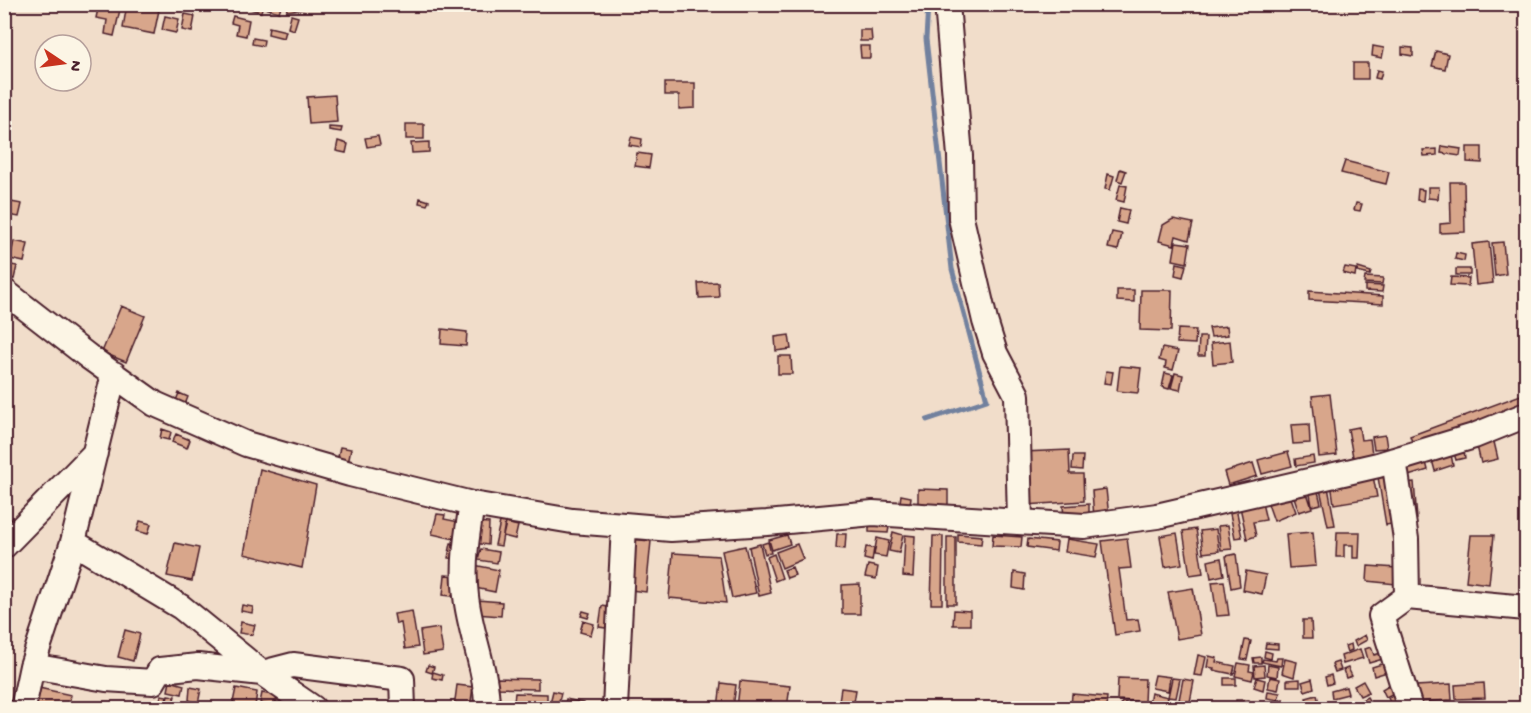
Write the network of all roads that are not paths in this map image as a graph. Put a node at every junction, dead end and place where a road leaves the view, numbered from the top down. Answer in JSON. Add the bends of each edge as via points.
{"nodes":[{"id":1,"x":947,"y":4,"type":"edge"},
{"id":2,"x":4,"y":291,"type":"edge"},
{"id":3,"x":114,"y":374,"type":"junction"},
{"id":4,"x":1527,"y":415,"type":"edge"},
{"id":5,"x":95,"y":453,"type":"junction"},
{"id":6,"x":1394,"y":460,"type":"junction"},
{"id":7,"x":472,"y":504,"type":"junction"},
{"id":8,"x":1020,"y":522,"type":"junction"},
{"id":9,"x":624,"y":525,"type":"junction"},
{"id":10,"x":73,"y":542,"type":"junction"},
{"id":11,"x":4,"y":546,"type":"edge"},
{"id":12,"x":1407,"y":597,"type":"junction"},
{"id":13,"x":1527,"y":608,"type":"edge"},
{"id":14,"x":32,"y":666,"type":"junction"},
{"id":15,"x":262,"y":673,"type":"junction"},
{"id":16,"x":23,"y":708,"type":"edge"},
{"id":17,"x":312,"y":708,"type":"edge"},
{"id":18,"x":403,"y":708,"type":"edge"},
{"id":19,"x":488,"y":708,"type":"edge"},
{"id":20,"x":615,"y":708,"type":"edge"},
{"id":21,"x":1410,"y":708,"type":"edge"}],
"edges":[{"from":1,"to":8,"type":"street","via":[[960,156],[961,218],[985,321],[995,352],[1017,395]]},
{"from":2,"to":3,"type":"street"},
{"from":3,"to":5,"type":"street"},
{"from":3,"to":7,"type":"street","via":[[155,404],[246,444]]},
{"from":4,"to":6,"type":"street"},
{"from":5,"to":10,"type":"street"},
{"from":5,"to":11,"type":"street"},
{"from":6,"to":8,"type":"street","via":[[1156,516],[1084,526]]},
{"from":6,"to":12,"type":"street","via":[[1406,540]]},
{"from":7,"to":9,"type":"street"},
{"from":7,"to":19,"type":"street","via":[[464,551],[466,596]]},
{"from":8,"to":9,"type":"street","via":[[873,513],[671,529]]},
{"from":9,"to":20,"type":"street"},
{"from":10,"to":14,"type":"street"},
{"from":10,"to":15,"type":"street","via":[[181,607]]},
{"from":12,"to":13,"type":"street"},
{"from":12,"to":21,"type":"street","via":[[1381,616]]},
{"from":14,"to":15,"type":"street","via":[[106,679],[153,682],[160,670],[198,666]]},
{"from":14,"to":16,"type":"street"},
{"from":15,"to":17,"type":"street"},
{"from":15,"to":18,"type":"street","via":[[293,665],[402,679]]}]}
